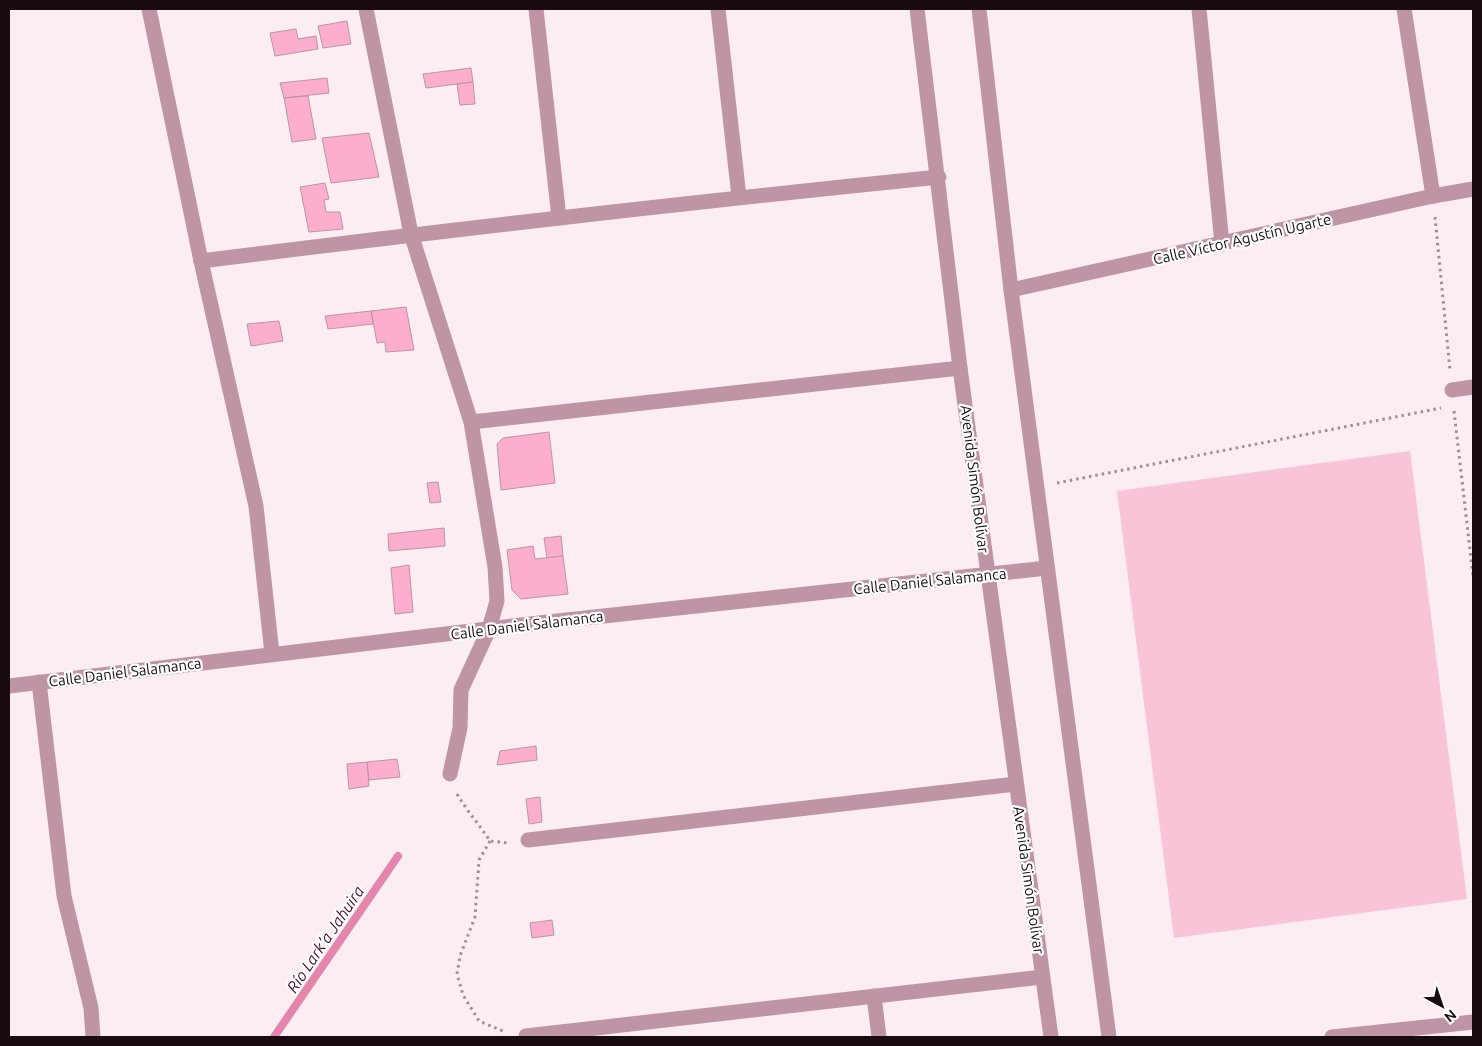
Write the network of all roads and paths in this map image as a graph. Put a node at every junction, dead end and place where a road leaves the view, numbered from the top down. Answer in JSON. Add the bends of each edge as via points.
{"nodes":[{"id":1,"x":149,"y":9,"type":"edge"},
{"id":2,"x":366,"y":9,"type":"edge"},
{"id":3,"x":536,"y":9,"type":"edge"},
{"id":4,"x":718,"y":9,"type":"edge"},
{"id":5,"x":918,"y":9,"type":"edge"},
{"id":6,"x":979,"y":9,"type":"edge"},
{"id":7,"x":1199,"y":9,"type":"edge"},
{"id":8,"x":1404,"y":9,"type":"edge"},
{"id":9,"x":939,"y":177,"type":"junction"},
{"id":10,"x":1473,"y":190,"type":"edge"},
{"id":11,"x":1433,"y":196,"type":"junction"},
{"id":12,"x":739,"y":197,"type":"junction"},
{"id":13,"x":559,"y":218,"type":"junction"},
{"id":14,"x":412,"y":234,"type":"junction"},
{"id":15,"x":1222,"y":244,"type":"junction"},
{"id":16,"x":201,"y":261,"type":"junction"},
{"id":17,"x":1012,"y":290,"type":"junction"},
{"id":18,"x":960,"y":368,"type":"junction"},
{"id":19,"x":1473,"y":387,"type":"edge"},
{"id":20,"x":1452,"y":390,"type":"dead end"},
{"id":21,"x":1443,"y":408,"type":"dead end"},
{"id":22,"x":471,"y":422,"type":"junction"},
{"id":23,"x":1036,"y":487,"type":"junction"},
{"id":24,"x":1046,"y":568,"type":"junction"},
{"id":25,"x":987,"y":576,"type":"junction"},
{"id":26,"x":489,"y":629,"type":"junction"},
{"id":27,"x":272,"y":654,"type":"junction"},
{"id":28,"x":38,"y":682,"type":"junction"},
{"id":29,"x":9,"y":686,"type":"edge"},
{"id":30,"x":450,"y":774,"type":"joint"},
{"id":31,"x":1016,"y":784,"type":"junction"},
{"id":32,"x":528,"y":840,"type":"joint"},
{"id":33,"x":490,"y":841,"type":"junction"},
{"id":34,"x":1042,"y":976,"type":"junction"},
{"id":35,"x":874,"y":996,"type":"junction"},
{"id":36,"x":1473,"y":1022,"type":"edge"},
{"id":37,"x":519,"y":1035,"type":"joint"},
{"id":38,"x":93,"y":1037,"type":"edge"},
{"id":39,"x":879,"y":1037,"type":"edge"},
{"id":40,"x":1051,"y":1037,"type":"edge"},
{"id":41,"x":1109,"y":1037,"type":"edge"},
{"id":42,"x":1332,"y":1037,"type":"edge"}],
"edges":[{"from":1,"to":16,"type":"street"},
{"from":2,"to":14,"type":"street"},
{"from":3,"to":13,"type":"street"},
{"from":4,"to":12,"type":"street"},
{"from":5,"to":9,"type":"street","name":"Avenida Simón Bolívar"},
{"from":6,"to":17,"type":"street"},
{"from":7,"to":15,"type":"street"},
{"from":8,"to":11,"type":"street"},
{"from":9,"to":12,"type":"street"},
{"from":9,"to":18,"type":"street","name":"Avenida Simón Bolívar"},
{"from":10,"to":11,"type":"street","name":"Calle Víctor Agustín Ugarte"},
{"from":11,"to":15,"type":"street","name":"Calle Víctor Agustín Ugarte"},
{"from":12,"to":13,"type":"street"},
{"from":13,"to":14,"type":"street"},
{"from":14,"to":16,"type":"street"},
{"from":14,"to":22,"type":"street"},
{"from":15,"to":17,"type":"street","name":"Calle Víctor Agustín Ugarte"},
{"from":16,"to":27,"type":"street","via":[[256,506]]},
{"from":17,"to":23,"type":"street"},
{"from":18,"to":22,"type":"street"},
{"from":18,"to":25,"type":"street","name":"Avenida Simón Bolívar"},
{"from":19,"to":20,"type":"street"},
{"from":21,"to":23,"type":"path"},
{"from":22,"to":26,"type":"street","via":[[495,567],[497,601]]},
{"from":23,"to":24,"type":"street"},
{"from":24,"to":25,"type":"street","name":"Calle Daniel Salamanca"},
{"from":24,"to":41,"type":"street"},
{"from":25,"to":26,"type":"street","name":"Calle Daniel Salamanca"},
{"from":25,"to":31,"type":"street","name":"Avenida Simón Bolívar"},
{"from":26,"to":27,"type":"street","name":"Calle Daniel Salamanca"},
{"from":26,"to":30,"type":"street","via":[[461,690],[460,728]]},
{"from":27,"to":28,"type":"street","name":"Calle Daniel Salamanca"},
{"from":28,"to":29,"type":"street","name":"Calle Daniel Salamanca"},
{"from":28,"to":38,"type":"street","via":[[64,896],[91,1008]]},
{"from":30,"to":33,"type":"path","via":[[466,811],[478,821]]},
{"from":31,"to":32,"type":"street"},
{"from":31,"to":34,"type":"street","name":"Avenida Simón Bolívar"},
{"from":32,"to":33,"type":"path"},
{"from":33,"to":37,"type":"path","via":[[479,860],[475,917],[460,956],[457,974],[463,995],[479,1021]]},
{"from":34,"to":35,"type":"street"},
{"from":34,"to":40,"type":"street","name":"Avenida Simón Bolívar"},
{"from":35,"to":37,"type":"street"},
{"from":35,"to":39,"type":"street"},
{"from":36,"to":42,"type":"street"}]}
